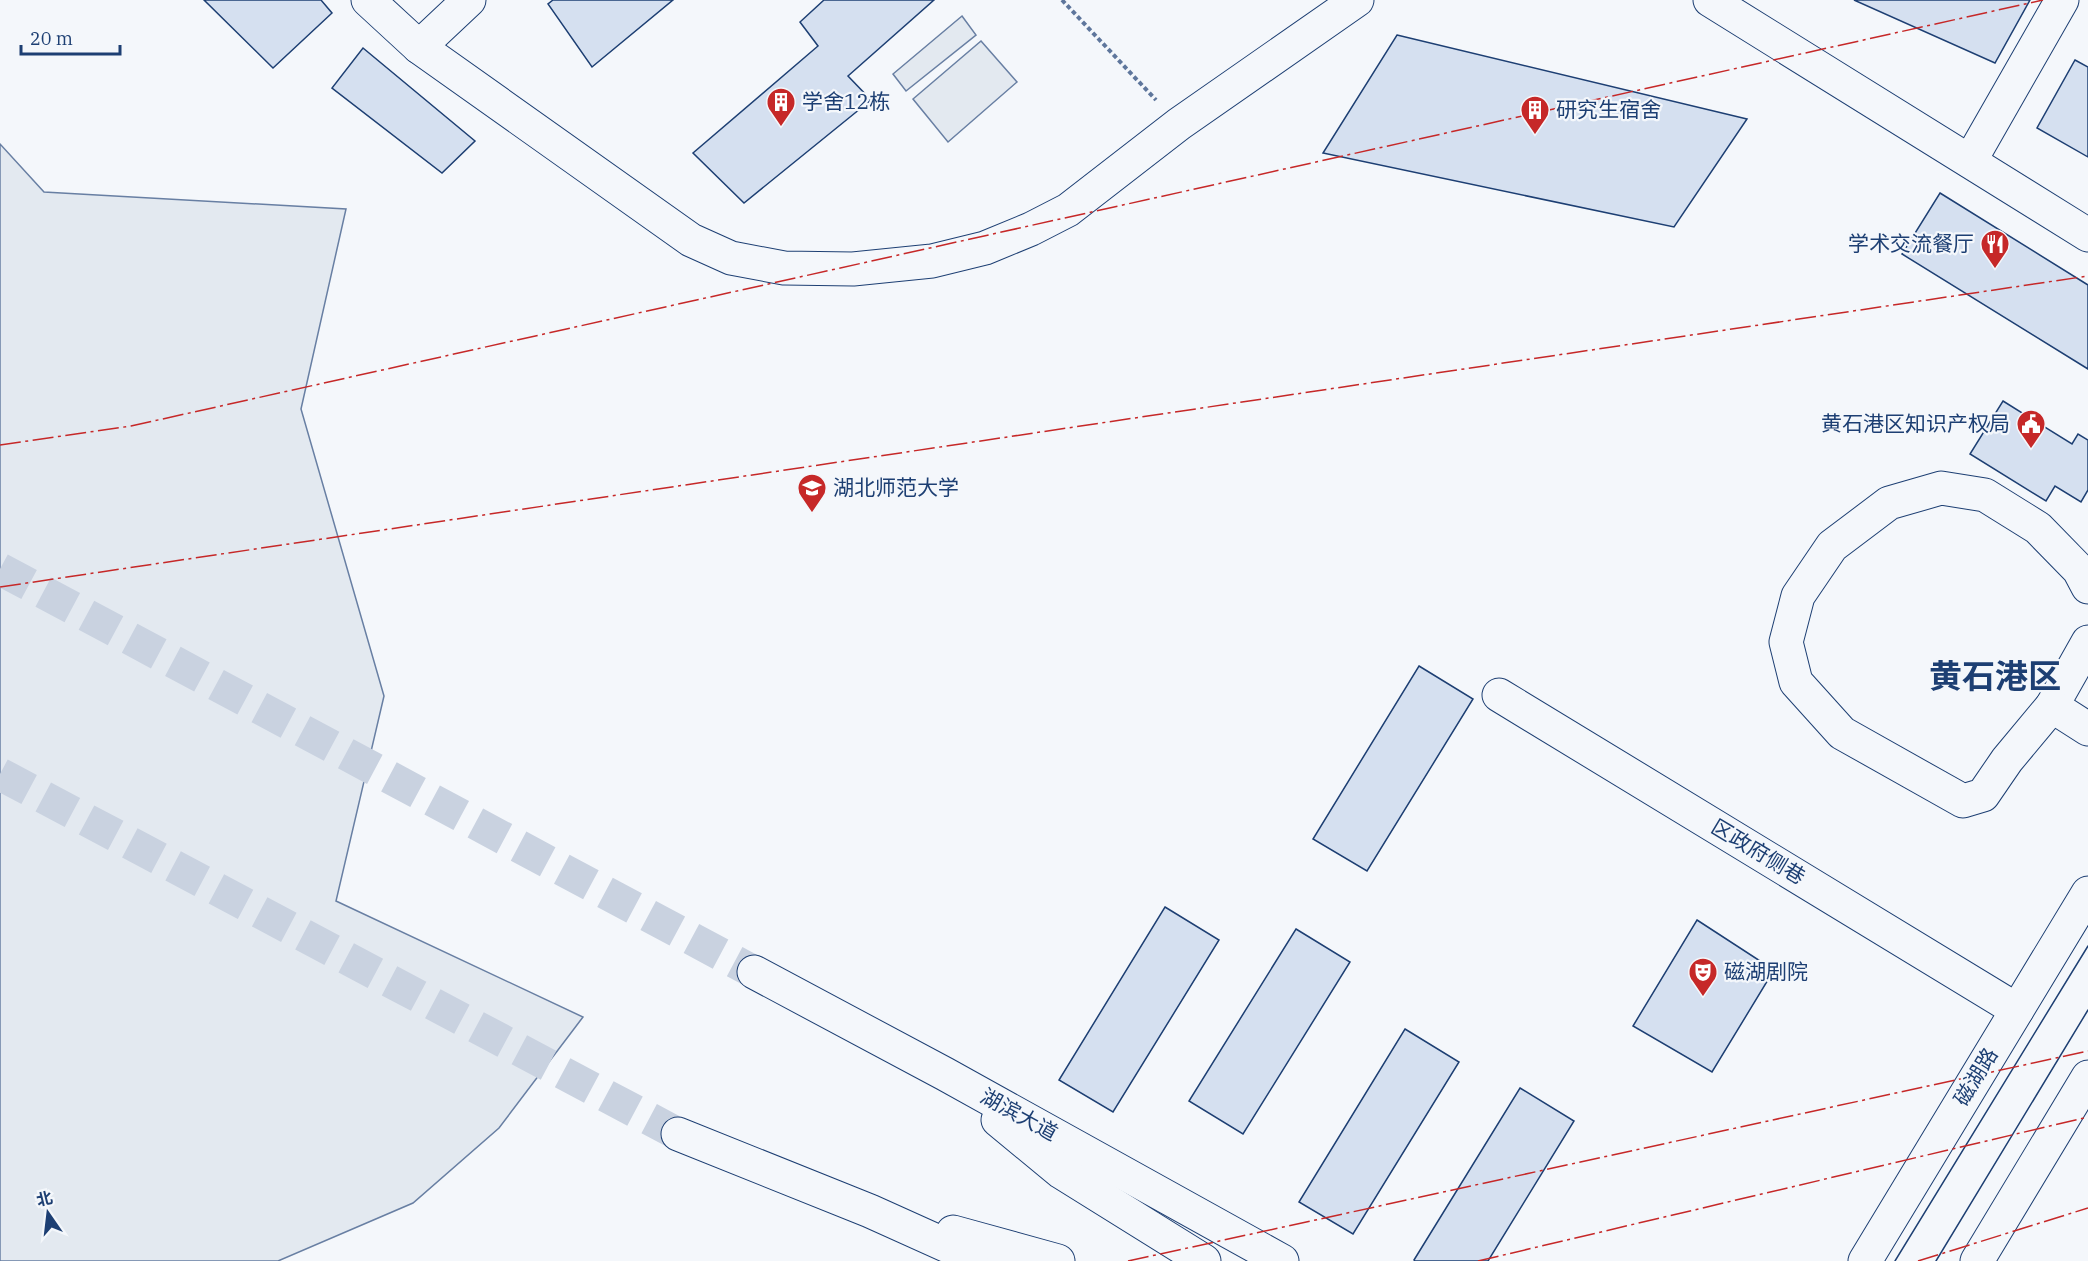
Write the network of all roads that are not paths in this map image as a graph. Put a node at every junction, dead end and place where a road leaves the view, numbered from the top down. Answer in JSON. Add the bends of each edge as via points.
{"nodes":[{"id":1,"x":368,"y":0,"type":"edge"},
{"id":2,"x":468,"y":0,"type":"edge"},
{"id":3,"x":1357,"y":0,"type":"edge"},
{"id":4,"x":1710,"y":0,"type":"edge"},
{"id":5,"x":2062,"y":0,"type":"edge"},
{"id":6,"x":419,"y":46,"type":"junction"},
{"id":7,"x":1970,"y":162,"type":"junction"},
{"id":8,"x":2088,"y":235,"type":"edge"},
{"id":9,"x":2088,"y":586,"type":"edge"},
{"id":10,"x":2088,"y":642,"type":"edge"},
{"id":11,"x":1499,"y":695,"type":"dead end"},
{"id":12,"x":2052,"y":706,"type":"junction"},
{"id":13,"x":2088,"y":729,"type":"edge"},
{"id":14,"x":2088,"y":894,"type":"edge"},
{"id":15,"x":754,"y":972,"type":"tunnel mouth"},
{"id":16,"x":2017,"y":1010,"type":"junction"},
{"id":17,"x":945,"y":1074,"type":"junction"},
{"id":18,"x":2088,"y":1077,"type":"edge"},
{"id":19,"x":678,"y":1134,"type":"tunnel mouth"},
{"id":20,"x":870,"y":1211,"type":"junction"},
{"id":21,"x":981,"y":1261,"type":"edge"},
{"id":22,"x":1058,"y":1261,"type":"edge"},
{"id":23,"x":1204,"y":1261,"type":"edge"},
{"id":24,"x":1282,"y":1261,"type":"edge"},
{"id":25,"x":1865,"y":1261,"type":"edge"},
{"id":26,"x":1977,"y":1261,"type":"edge"}],
"edges":[{"from":1,"to":6,"type":"street"},
{"from":2,"to":6,"type":"street"},
{"from":3,"to":6,"type":"street","via":[[1179,124],[1068,210],[1031,230],[985,248],[932,261],[853,269],[784,268],[731,258],[691,240]]},
{"from":4,"to":7,"type":"street"},
{"from":5,"to":7,"type":"street"},
{"from":7,"to":8,"type":"street"},
{"from":9,"to":12,"type":"street","via":[[2079,570],[2038,528],[1985,495],[1941,488],[1889,503],[1832,546],[1798,596],[1786,642],[1796,682],[1842,733],[1963,801],[1983,795]]},
{"from":10,"to":12,"type":"street"},
{"from":11,"to":16,"type":"street","name":"区政府侧巷"},
{"from":12,"to":13,"type":"street"},
{"from":14,"to":16,"type":"street","name":"磁湖路"},
{"from":15,"to":17,"type":"street","name":"湖滨大道"},
{"from":16,"to":25,"type":"street","name":"磁湖路"},
{"from":17,"to":23,"type":"street","via":[[1061,1172]]},
{"from":17,"to":24,"type":"street","name":"湖滨大道"},
{"from":18,"to":26,"type":"street"},
{"from":19,"to":20,"type":"street"},
{"from":20,"to":21,"type":"street"},
{"from":20,"to":22,"type":"street"}]}
